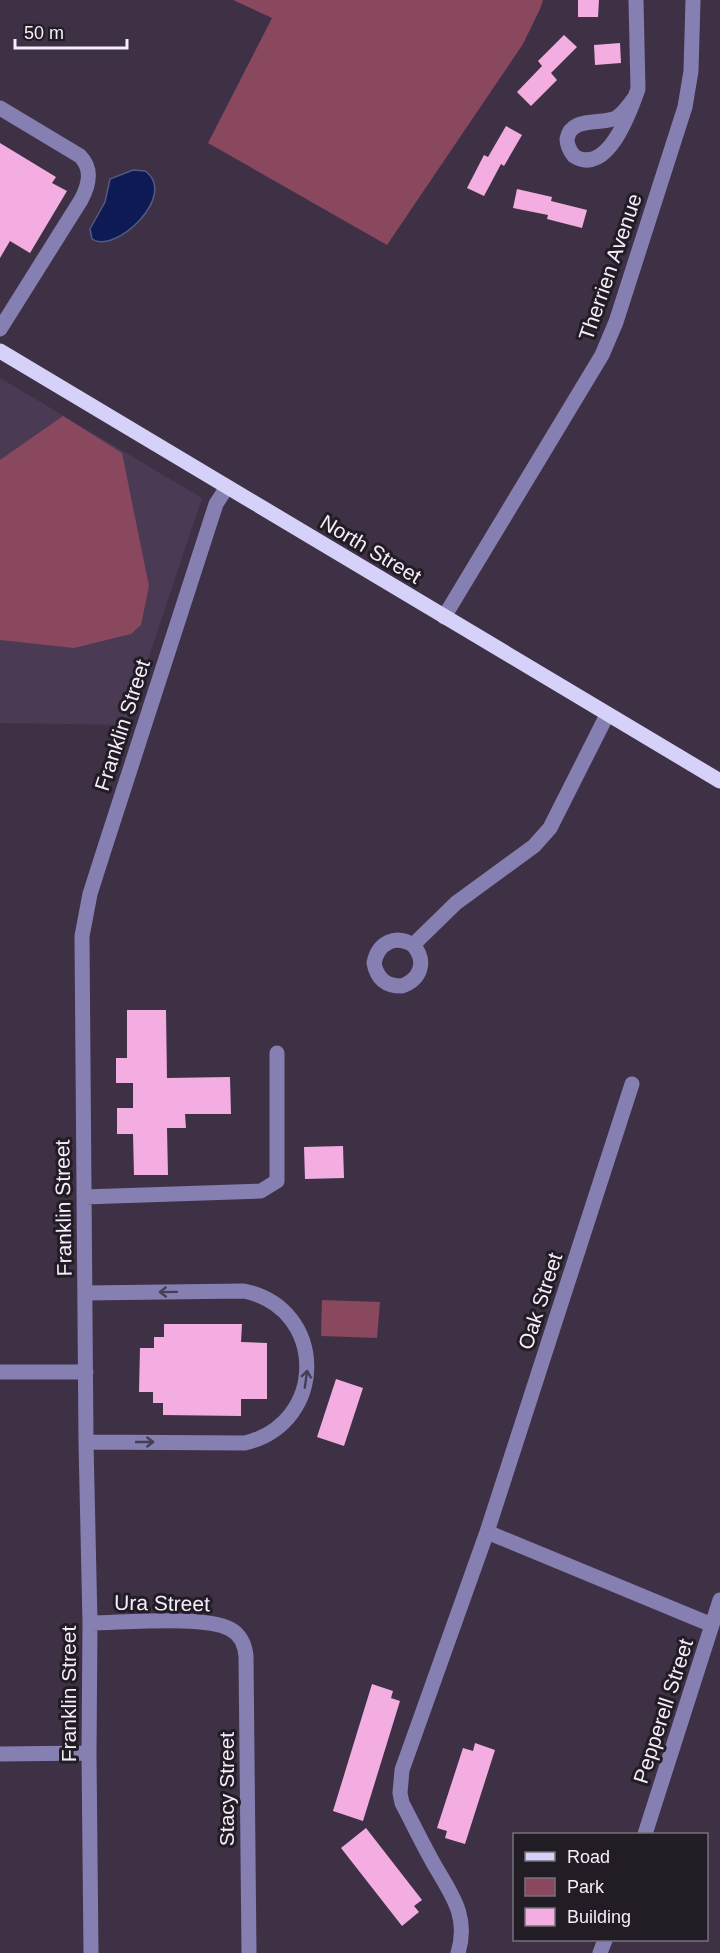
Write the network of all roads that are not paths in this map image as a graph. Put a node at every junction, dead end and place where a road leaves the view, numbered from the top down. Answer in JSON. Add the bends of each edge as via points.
{"nodes":[{"id":1,"x":636,"y":0,"type":"edge"},
{"id":2,"x":693,"y":0,"type":"edge"},
{"id":3,"x":635,"y":97,"type":"junction"},
{"id":4,"x":0,"y":108,"type":"edge"},
{"id":5,"x":0,"y":329,"type":"edge"},
{"id":6,"x":0,"y":351,"type":"edge"},
{"id":7,"x":227,"y":487,"type":"junction"},
{"id":8,"x":444,"y":618,"type":"junction"},
{"id":9,"x":607,"y":715,"type":"junction"},
{"id":10,"x":720,"y":781,"type":"edge"},
{"id":11,"x":413,"y":945,"type":"dead end"},
{"id":12,"x":277,"y":1053,"type":"dead end"},
{"id":13,"x":632,"y":1084,"type":"dead end"},
{"id":14,"x":84,"y":1197,"type":"junction"},
{"id":15,"x":86,"y":1293,"type":"junction"},
{"id":16,"x":0,"y":1372,"type":"edge"},
{"id":17,"x":86,"y":1372,"type":"junction"},
{"id":18,"x":86,"y":1442,"type":"junction"},
{"id":19,"x":488,"y":1532,"type":"junction"},
{"id":20,"x":720,"y":1600,"type":"edge"},
{"id":21,"x":90,"y":1623,"type":"junction"},
{"id":22,"x":712,"y":1625,"type":"junction"},
{"id":23,"x":232,"y":1630,"type":"joint"},
{"id":24,"x":89,"y":1753,"type":"junction"},
{"id":25,"x":0,"y":1754,"type":"edge"},
{"id":26,"x":645,"y":1833,"type":"edge"},
{"id":27,"x":91,"y":1953,"type":"edge"},
{"id":28,"x":249,"y":1953,"type":"edge"},
{"id":29,"x":458,"y":1953,"type":"edge"}],
"edges":[{"from":1,"to":3,"type":"street"},
{"from":2,"to":8,"type":"street","name":"Therrien Avenue","via":[[691,70],[685,107],[616,322],[602,355]]},
{"from":3,"to":3,"type":"street","via":[[607,150],[592,159],[574,156],[567,144],[572,128],[618,117]]},
{"from":4,"to":5,"type":"street","via":[[81,156],[89,176],[81,200]]},
{"from":6,"to":7,"type":"main road","name":"North Street"},
{"from":7,"to":8,"type":"main road","name":"North Street"},
{"from":7,"to":14,"type":"street","name":"Franklin Street","via":[[216,504],[85,918],[81,963]]},
{"from":8,"to":9,"type":"main road","name":"North Street"},
{"from":9,"to":10,"type":"main road","name":"North Street"},
{"from":9,"to":11,"type":"street","via":[[550,828],[534,846],[456,903]]},
{"from":12,"to":14,"type":"street","via":[[277,1181],[261,1191]]},
{"from":13,"to":19,"type":"street","name":"Oak Street"},
{"from":14,"to":15,"type":"street","name":"Franklin Street"},
{"from":15,"to":17,"type":"street","name":"Franklin Street"},
{"from":18,"to":15,"type":"street","one_way":true,"via":[[256,1440],[276,1430],[293,1412],[305,1388],[308,1364],[296,1327],[281,1310],[257,1294]]},
{"from":16,"to":17,"type":"street"},
{"from":17,"to":18,"type":"street","name":"Franklin Street"},
{"from":18,"to":21,"type":"street","name":"Franklin Street"},
{"from":19,"to":22,"type":"street"},
{"from":19,"to":29,"type":"street","name":"Oak Street","via":[[402,1770],[400,1793],[459,1909],[462,1934]]},
{"from":20,"to":22,"type":"street","name":"Pepperell Street"},
{"from":21,"to":23,"type":"street","name":"Ura Street","via":[[198,1621]]},
{"from":21,"to":24,"type":"street","name":"Franklin Street"},
{"from":22,"to":26,"type":"street","name":"Pepperell Street"},
{"from":23,"to":28,"type":"street","name":"Stacy Street","via":[[241,1640],[246,1656]]},
{"from":24,"to":25,"type":"street"},
{"from":24,"to":27,"type":"street","name":"Franklin Street"}]}
